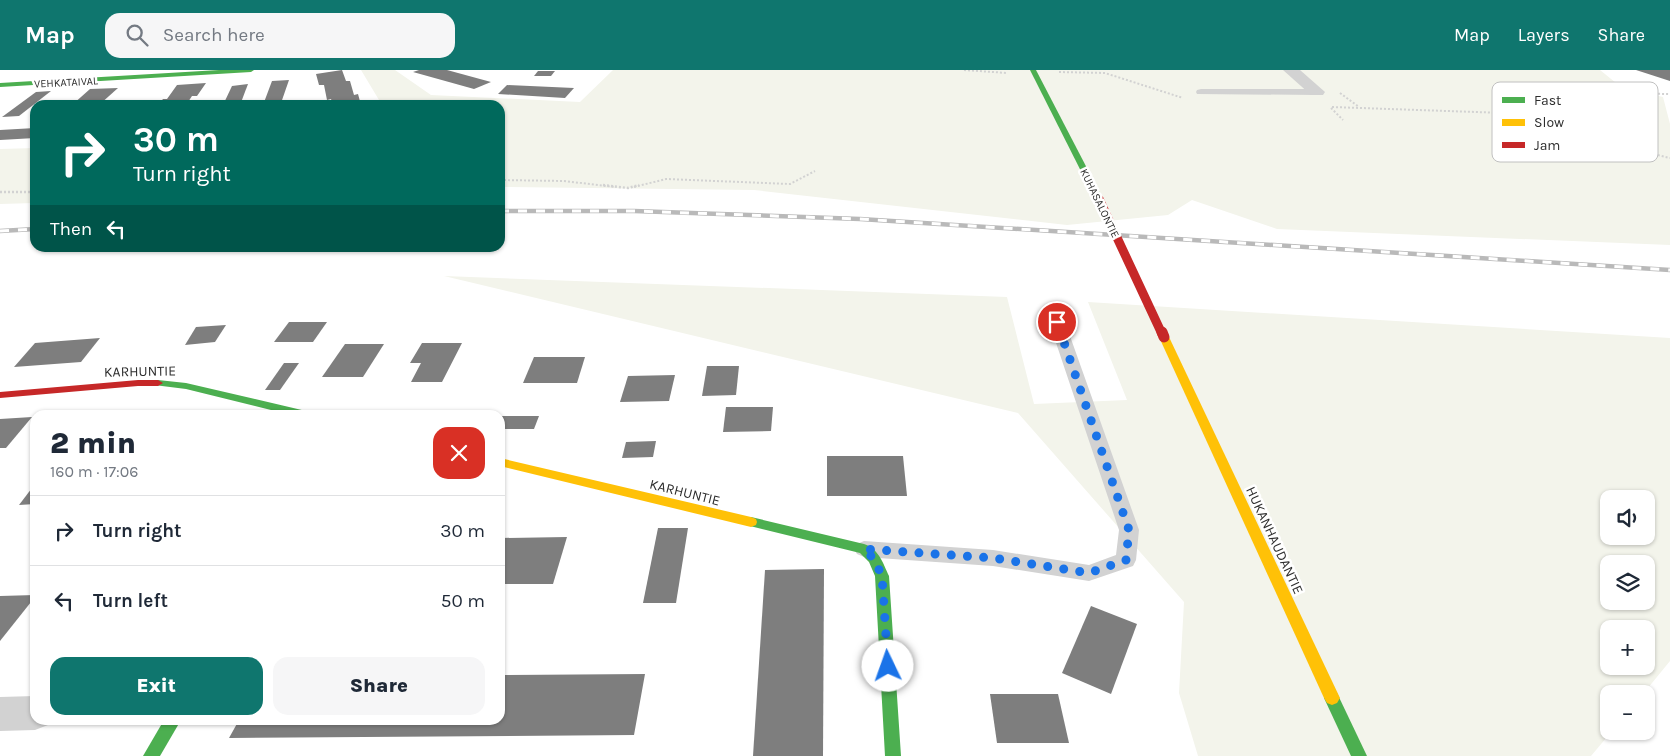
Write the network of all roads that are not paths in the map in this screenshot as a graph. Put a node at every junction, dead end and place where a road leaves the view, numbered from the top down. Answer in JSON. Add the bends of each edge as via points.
{"nodes":[{"id":1,"x":251,"y":70,"type":"edge"},
{"id":2,"x":1034,"y":70,"type":"edge"},
{"id":3,"x":1292,"y":70,"type":"edge"},
{"id":4,"x":0,"y":86,"type":"edge"},
{"id":5,"x":1201,"y":92,"type":"dead end"},
{"id":6,"x":1318,"y":92,"type":"joint"},
{"id":7,"x":1057,"y":322,"type":"dead end"},
{"id":8,"x":1164,"y":338,"type":"joint"},
{"id":9,"x":0,"y":395,"type":"edge"},
{"id":10,"x":285,"y":410,"type":"edge"},
{"id":11,"x":505,"y":463,"type":"edge"},
{"id":12,"x":864,"y":549,"type":"junction"},
{"id":13,"x":30,"y":713,"type":"edge"},
{"id":14,"x":0,"y":714,"type":"edge"},
{"id":15,"x":170,"y":725,"type":"edge"},
{"id":16,"x":151,"y":756,"type":"edge"},
{"id":17,"x":893,"y":756,"type":"edge"},
{"id":18,"x":1359,"y":756,"type":"edge"}],
"edges":[{"from":1,"to":4,"type":"main road","name":"VEHKATAIVAL"},
{"from":2,"to":8,"type":"main road","name":"KUHASALONTIE","bridge":true},
{"from":3,"to":6,"type":"street"},
{"from":5,"to":6,"type":"lane"},
{"from":7,"to":12,"type":"lane","via":[[1129,530],[1126,560],[1089,573],[993,558]]},
{"from":8,"to":18,"type":"main road","name":"HUKANHAUDANTIE"},
{"from":9,"to":10,"type":"main road","name":"KARHUNTIE","via":[[161,383]]},
{"from":11,"to":12,"type":"main road","name":"KARHUNTIE"},
{"from":12,"to":17,"type":"main road","via":[[874,559],[882,576]]},
{"from":13,"to":14,"type":"street"},
{"from":15,"to":16,"type":"main road"}]}
